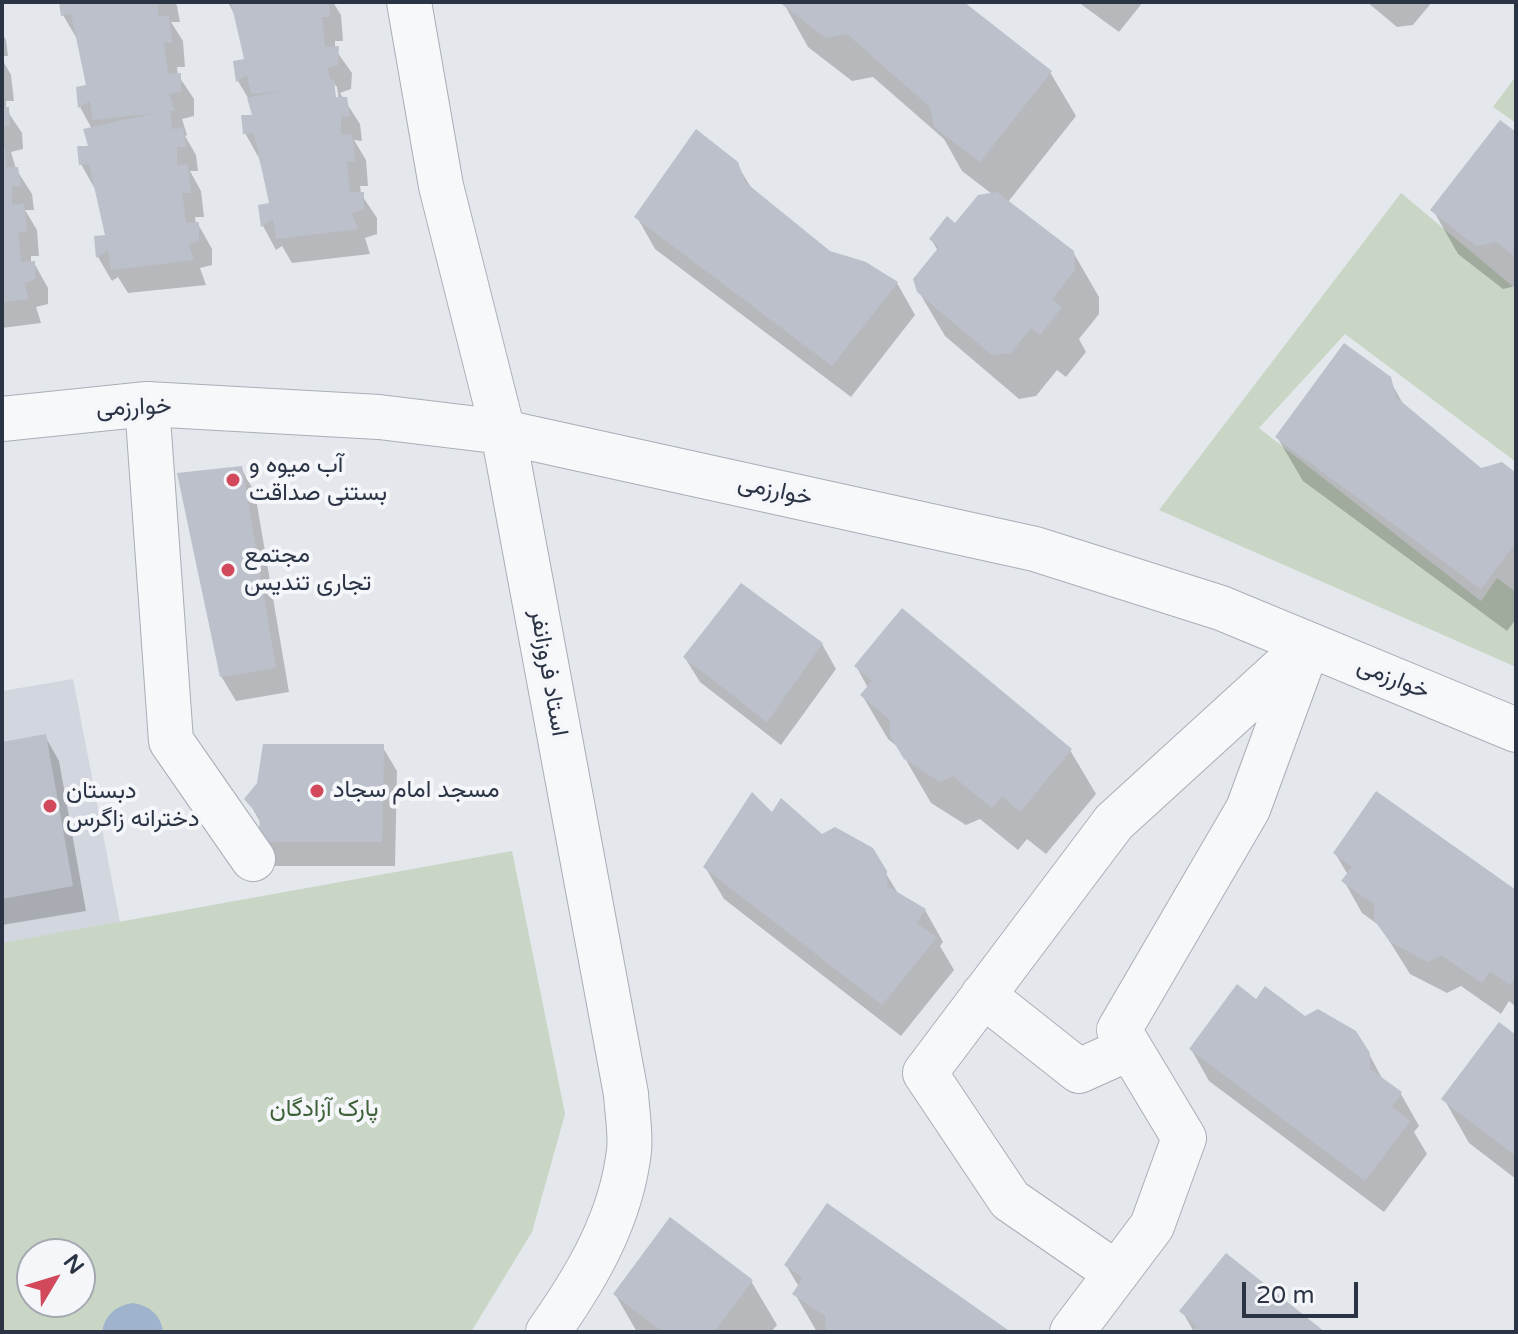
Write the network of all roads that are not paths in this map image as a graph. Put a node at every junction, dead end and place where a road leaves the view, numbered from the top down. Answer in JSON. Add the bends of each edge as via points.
{"nodes":[{"id":1,"x":409,"y":2,"type":"edge"},
{"id":2,"x":147,"y":404,"type":"junction"},
{"id":3,"x":2,"y":419,"type":"edge"},
{"id":4,"x":503,"y":432,"type":"junction"},
{"id":5,"x":1308,"y":645,"type":"junction"},
{"id":6,"x":1516,"y":730,"type":"edge"},
{"id":7,"x":253,"y":859,"type":"dead end"},
{"id":8,"x":983,"y":995,"type":"junction"},
{"id":9,"x":1130,"y":1048,"type":"junction"},
{"id":10,"x":1116,"y":1273,"type":"junction"},
{"id":11,"x":548,"y":1332,"type":"edge"},
{"id":12,"x":1072,"y":1332,"type":"edge"}],
"edges":[{"from":1,"to":4,"type":"street","name":"استاد فروزانفر","via":[[441,186]]},
{"from":2,"to":3,"type":"street","name":"خوارزمی"},
{"from":2,"to":4,"type":"street","name":"خوارزمی","via":[[379,417]]},
{"from":2,"to":7,"type":"street","via":[[171,741]]},
{"from":4,"to":5,"type":"street","name":"خوارزمی","via":[[1035,549],[1221,608]]},
{"from":4,"to":11,"type":"street","name":"استاد فروزانفر","via":[[626,1094],[629,1149],[618,1203],[599,1252]]},
{"from":5,"to":6,"type":"street","name":"خوارزمی"},
{"from":5,"to":8,"type":"street","via":[[1114,822]]},
{"from":5,"to":9,"type":"street","via":[[1248,809],[1119,1030]]},
{"from":8,"to":9,"type":"street","via":[[1079,1071]]},
{"from":8,"to":10,"type":"street","via":[[925,1073],[1010,1200]]},
{"from":9,"to":10,"type":"street","via":[[1184,1138],[1152,1226]]},
{"from":10,"to":12,"type":"street"}]}
